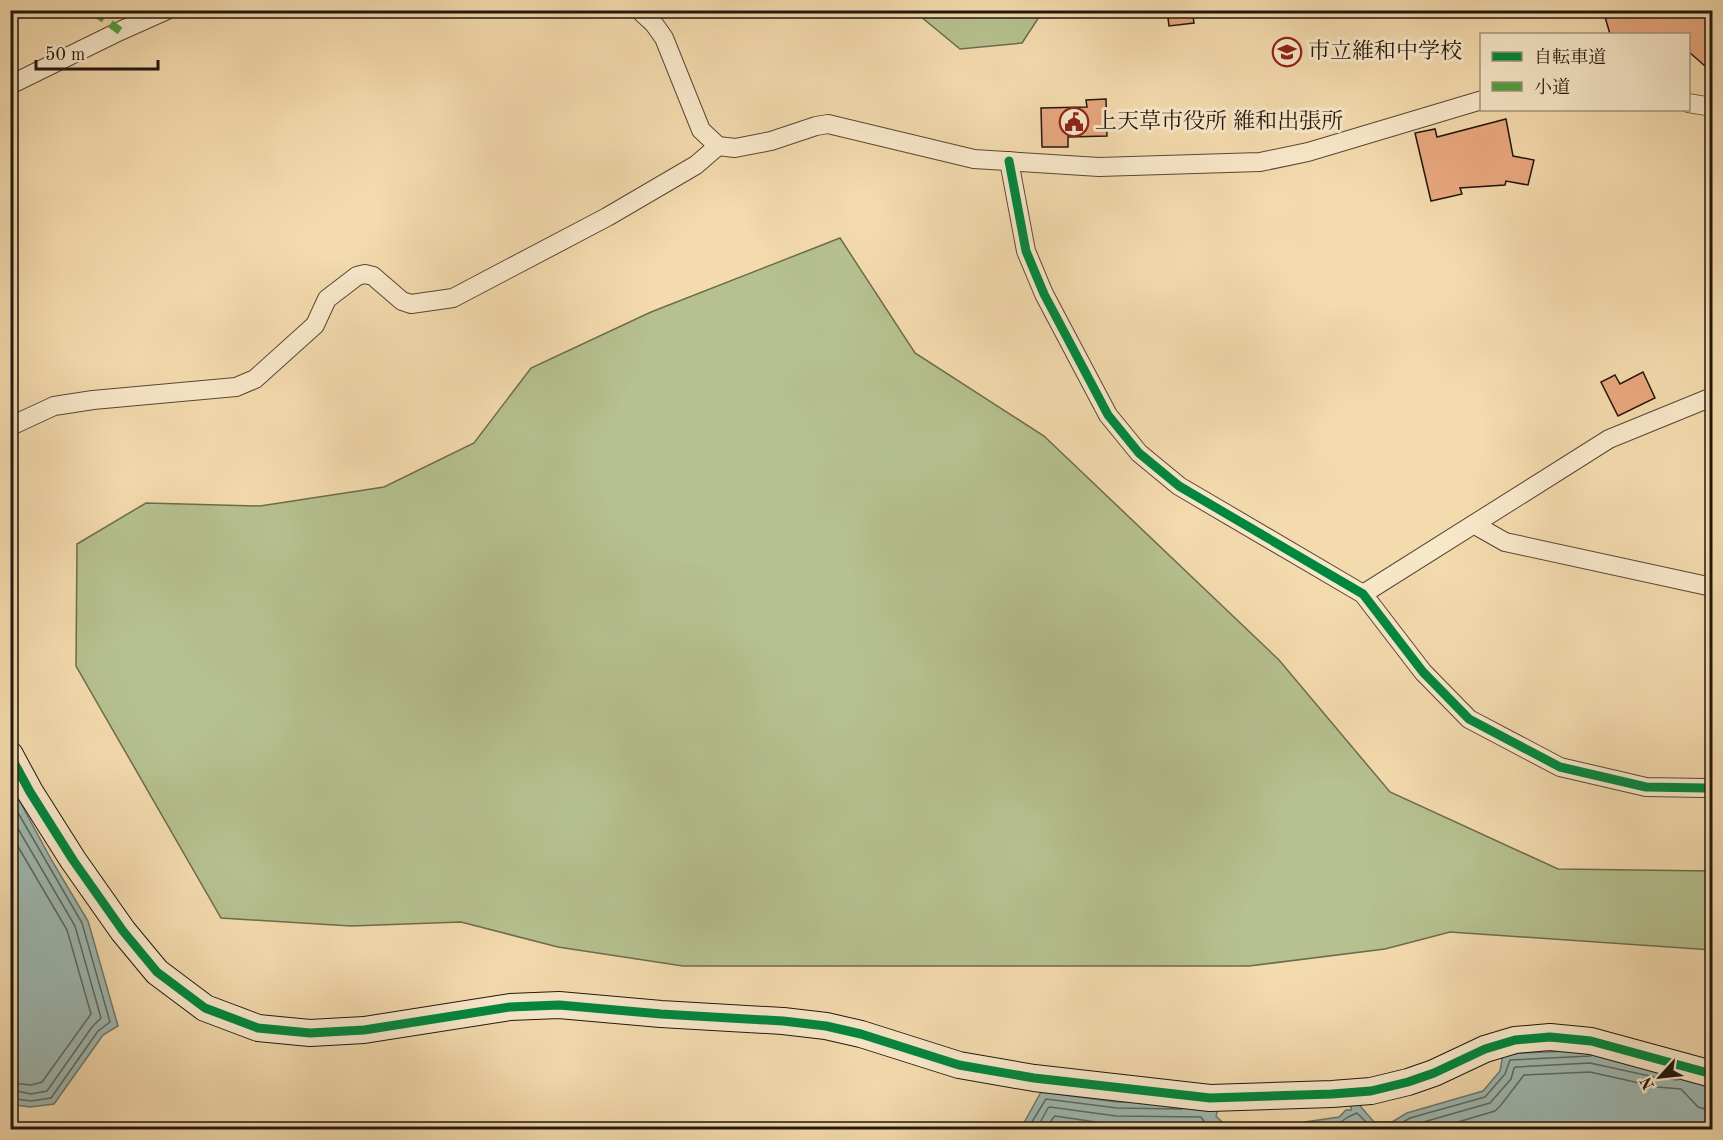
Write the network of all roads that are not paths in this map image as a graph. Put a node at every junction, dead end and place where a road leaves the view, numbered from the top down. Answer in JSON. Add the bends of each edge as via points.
{"nodes":[{"id":1,"x":167,"y":10,"type":"edge"},
{"id":2,"x":639,"y":10,"type":"edge"},
{"id":3,"x":10,"y":85,"type":"edge"},
{"id":4,"x":1480,"y":101,"type":"edge"},
{"id":5,"x":1690,"y":103,"type":"edge"},
{"id":6,"x":1713,"y":107,"type":"edge"},
{"id":7,"x":718,"y":146,"type":"junction"},
{"id":8,"x":1009,"y":161,"type":"junction"},
{"id":9,"x":1713,"y":397,"type":"edge"},
{"id":10,"x":10,"y":428,"type":"edge"},
{"id":11,"x":1475,"y":525,"type":"junction"},
{"id":12,"x":1713,"y":587,"type":"edge"},
{"id":13,"x":1363,"y":594,"type":"junction"},
{"id":14,"x":10,"y":755,"type":"edge"},
{"id":15,"x":1713,"y":786,"type":"edge"},
{"id":16,"x":1713,"y":1074,"type":"edge"}],
"edges":[{"from":1,"to":3,"type":"street"},
{"from":2,"to":7,"type":"street","via":[[664,38],[701,130]]},
{"from":4,"to":8,"type":"street","via":[[1308,152],[1260,162],[1099,167]]},
{"from":5,"to":6,"type":"street"},
{"from":7,"to":8,"type":"street","via":[[735,148],[771,141],[828,124],[974,159]]},
{"from":7,"to":10,"type":"street","via":[[696,165],[607,217],[453,298],[411,304],[373,276],[357,276],[327,299],[315,325],[255,379],[236,387],[54,406]]},
{"from":8,"to":13,"type":"street","via":[[1026,251],[1044,294],[1114,423],[1139,453],[1179,486]]},
{"from":9,"to":11,"type":"street","via":[[1609,439]]},
{"from":11,"to":12,"type":"street","via":[[1505,542]]},
{"from":11,"to":13,"type":"street"},
{"from":13,"to":15,"type":"street","via":[[1423,672],[1469,719],[1560,767],[1646,787]]},
{"from":14,"to":16,"type":"street","via":[[73,860],[157,972],[205,1008],[258,1028],[310,1033],[364,1030],[510,1007],[559,1005],[783,1021],[861,1034],[959,1065],[1034,1078],[1210,1098],[1371,1091],[1434,1073],[1485,1049],[1515,1040],[1550,1037],[1591,1041]]}]}
